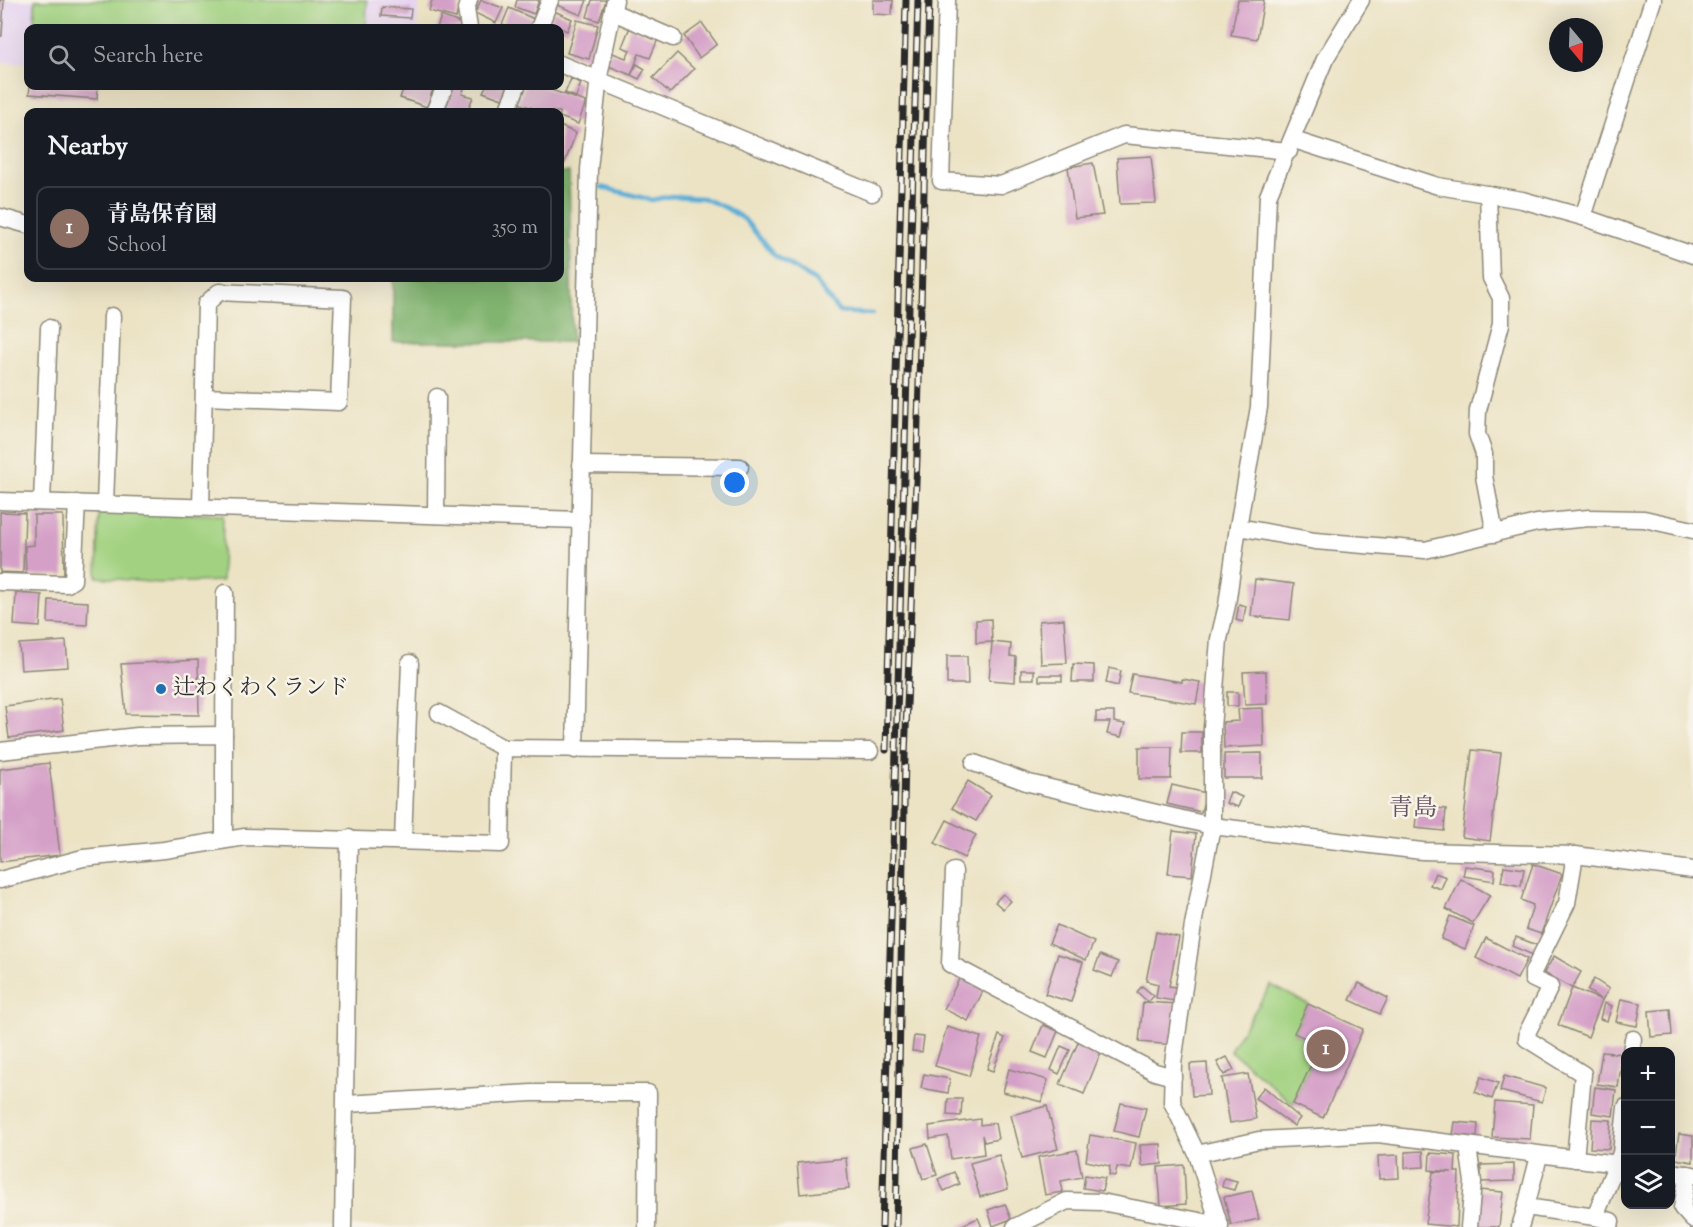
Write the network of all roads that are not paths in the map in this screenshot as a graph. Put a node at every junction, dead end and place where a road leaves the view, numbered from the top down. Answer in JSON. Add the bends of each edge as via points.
{"nodes":[{"id":1,"x":469,"y":0,"type":"edge"},
{"id":2,"x":550,"y":0,"type":"edge"},
{"id":3,"x":947,"y":0,"type":"edge"},
{"id":4,"x":1361,"y":0,"type":"edge"},
{"id":5,"x":1653,"y":0,"type":"edge"},
{"id":6,"x":614,"y":6,"type":"edge"},
{"id":7,"x":468,"y":24,"type":"edge"},
{"id":8,"x":541,"y":24,"type":"edge"},
{"id":9,"x":674,"y":38,"type":"dead end"},
{"id":10,"x":564,"y":66,"type":"edge"},
{"id":11,"x":599,"y":79,"type":"junction"},
{"id":12,"x":443,"y":90,"type":"edge"},
{"id":13,"x":515,"y":90,"type":"edge"},
{"id":14,"x":436,"y":108,"type":"edge"},
{"id":15,"x":509,"y":108,"type":"edge"},
{"id":16,"x":1291,"y":146,"type":"junction"},
{"id":17,"x":872,"y":193,"type":"dead end"},
{"id":18,"x":1488,"y":194,"type":"junction"},
{"id":19,"x":0,"y":217,"type":"edge"},
{"id":20,"x":1583,"y":217,"type":"junction"},
{"id":21,"x":24,"y":224,"type":"edge"},
{"id":22,"x":1693,"y":255,"type":"edge"},
{"id":23,"x":112,"y":316,"type":"dead end"},
{"id":24,"x":49,"y":328,"type":"dead end"},
{"id":25,"x":204,"y":397,"type":"junction"},
{"id":26,"x":437,"y":397,"type":"dead end"},
{"id":27,"x":581,"y":465,"type":"junction"},
{"id":28,"x":740,"y":467,"type":"dead end"},
{"id":29,"x":0,"y":501,"type":"edge"},
{"id":30,"x":42,"y":502,"type":"junction"},
{"id":31,"x":77,"y":503,"type":"junction"},
{"id":32,"x":105,"y":504,"type":"junction"},
{"id":33,"x":201,"y":506,"type":"junction"},
{"id":34,"x":436,"y":515,"type":"junction"},
{"id":35,"x":581,"y":520,"type":"junction"},
{"id":36,"x":1238,"y":527,"type":"junction"},
{"id":37,"x":1693,"y":530,"type":"edge"},
{"id":38,"x":1496,"y":534,"type":"junction"},
{"id":39,"x":0,"y":582,"type":"edge"},
{"id":40,"x":225,"y":593,"type":"dead end"},
{"id":41,"x":410,"y":663,"type":"dead end"},
{"id":42,"x":439,"y":713,"type":"dead end"},
{"id":43,"x":224,"y":735,"type":"junction"},
{"id":44,"x":503,"y":748,"type":"junction"},
{"id":45,"x":575,"y":750,"type":"junction"},
{"id":46,"x":0,"y":751,"type":"edge"},
{"id":47,"x":870,"y":751,"type":"dead end"},
{"id":48,"x":974,"y":763,"type":"dead end"},
{"id":49,"x":1212,"y":826,"type":"junction"},
{"id":50,"x":349,"y":838,"type":"junction"},
{"id":51,"x":224,"y":840,"type":"junction"},
{"id":52,"x":403,"y":840,"type":"junction"},
{"id":53,"x":1575,"y":855,"type":"junction"},
{"id":54,"x":1693,"y":870,"type":"edge"},
{"id":55,"x":954,"y":871,"type":"dead end"},
{"id":56,"x":0,"y":880,"type":"edge"},
{"id":57,"x":1173,"y":1077,"type":"junction"},
{"id":58,"x":346,"y":1104,"type":"junction"},
{"id":59,"x":1468,"y":1147,"type":"junction"},
{"id":60,"x":1197,"y":1154,"type":"junction"},
{"id":61,"x":1539,"y":1156,"type":"junction"},
{"id":62,"x":1575,"y":1159,"type":"junction"},
{"id":63,"x":1620,"y":1164,"type":"edge"},
{"id":64,"x":1675,"y":1173,"type":"edge"},
{"id":65,"x":1691,"y":1175,"type":"edge"},
{"id":66,"x":1526,"y":1207,"type":"junction"},
{"id":67,"x":1594,"y":1217,"type":"junction"},
{"id":68,"x":1693,"y":1220,"type":"edge"},
{"id":69,"x":1220,"y":1226,"type":"edge"},
{"id":70,"x":343,"y":1227,"type":"edge"},
{"id":71,"x":647,"y":1227,"type":"edge"},
{"id":72,"x":1015,"y":1227,"type":"edge"},
{"id":73,"x":1469,"y":1227,"type":"edge"},
{"id":74,"x":1520,"y":1227,"type":"edge"},
{"id":75,"x":1610,"y":1227,"type":"edge"}],
"edges":[{"from":1,"to":7,"type":"street"},
{"from":2,"to":8,"type":"street"},
{"from":3,"to":16,"type":"street","via":[[941,181],[1001,185],[1124,135]]},
{"from":4,"to":16,"type":"street","via":[[1325,59]]},
{"from":5,"to":20,"type":"street"},
{"from":6,"to":9,"type":"street"},
{"from":6,"to":11,"type":"street"},
{"from":10,"to":11,"type":"street"},
{"from":11,"to":17,"type":"street"},
{"from":11,"to":27,"type":"street","via":[[589,169]]},
{"from":12,"to":14,"type":"street"},
{"from":13,"to":15,"type":"street"},
{"from":16,"to":18,"type":"street","via":[[1438,186]]},
{"from":16,"to":36,"type":"street","via":[[1268,196],[1259,407]]},
{"from":18,"to":20,"type":"street"},
{"from":18,"to":38,"type":"street","via":[[1491,278],[1501,298],[1501,324],[1478,410],[1477,434],[1484,454],[1484,476]]},
{"from":19,"to":21,"type":"street"},
{"from":20,"to":22,"type":"street"},
{"from":23,"to":32,"type":"street"},
{"from":24,"to":30,"type":"street"},
{"from":25,"to":25,"type":"street","via":[[206,304],[219,292],[343,298],[339,402]]},
{"from":25,"to":33,"type":"street"},
{"from":26,"to":34,"type":"street"},
{"from":27,"to":28,"type":"street"},
{"from":27,"to":35,"type":"street"},
{"from":29,"to":30,"type":"street"},
{"from":30,"to":31,"type":"street"},
{"from":31,"to":32,"type":"street"},
{"from":31,"to":39,"type":"street","via":[[73,579],[67,584]]},
{"from":32,"to":33,"type":"street"},
{"from":33,"to":34,"type":"street"},
{"from":34,"to":35,"type":"street"},
{"from":35,"to":45,"type":"street"},
{"from":36,"to":38,"type":"street","via":[[1315,541],[1425,550]]},
{"from":36,"to":49,"type":"street","via":[[1219,639],[1212,728]]},
{"from":37,"to":38,"type":"street","via":[[1644,519],[1589,518],[1537,523]]},
{"from":40,"to":43,"type":"street"},
{"from":41,"to":52,"type":"street"},
{"from":42,"to":44,"type":"street"},
{"from":43,"to":46,"type":"street","via":[[138,736]]},
{"from":43,"to":51,"type":"street"},
{"from":44,"to":45,"type":"street"},
{"from":44,"to":52,"type":"street","via":[[501,844]]},
{"from":45,"to":47,"type":"street"},
{"from":48,"to":49,"type":"street","via":[[1029,783]]},
{"from":49,"to":53,"type":"street","via":[[1422,851]]},
{"from":49,"to":57,"type":"street","via":[[1193,925]]},
{"from":50,"to":51,"type":"street"},
{"from":50,"to":52,"type":"street"},
{"from":50,"to":58,"type":"street"},
{"from":51,"to":56,"type":"street","via":[[83,858]]},
{"from":53,"to":54,"type":"street"},
{"from":53,"to":62,"type":"street","via":[[1567,903],[1533,972],[1533,979],[1550,987],[1527,1039],[1583,1074]]},
{"from":55,"to":57,"type":"street","via":[[950,964],[1155,1072]]},
{"from":57,"to":60,"type":"street","via":[[1172,1102]]},
{"from":58,"to":70,"type":"street"},
{"from":58,"to":71,"type":"street","via":[[532,1093],[648,1093]]},
{"from":59,"to":60,"type":"street","via":[[1378,1134],[1259,1140]]},
{"from":59,"to":61,"type":"street"},
{"from":59,"to":73,"type":"street","via":[[1473,1182]]},
{"from":60,"to":69,"type":"street"},
{"from":61,"to":62,"type":"street"},
{"from":61,"to":66,"type":"street"},
{"from":62,"to":63,"type":"street"},
{"from":63,"to":67,"type":"street"},
{"from":64,"to":65,"type":"street"},
{"from":65,"to":68,"type":"street","via":[[1682,1208]]},
{"from":66,"to":67,"type":"street"},
{"from":66,"to":74,"type":"street"},
{"from":67,"to":75,"type":"street","via":[[1611,1221]]},
{"from":69,"to":72,"type":"street","via":[[1101,1202],[1067,1201]]}]}
